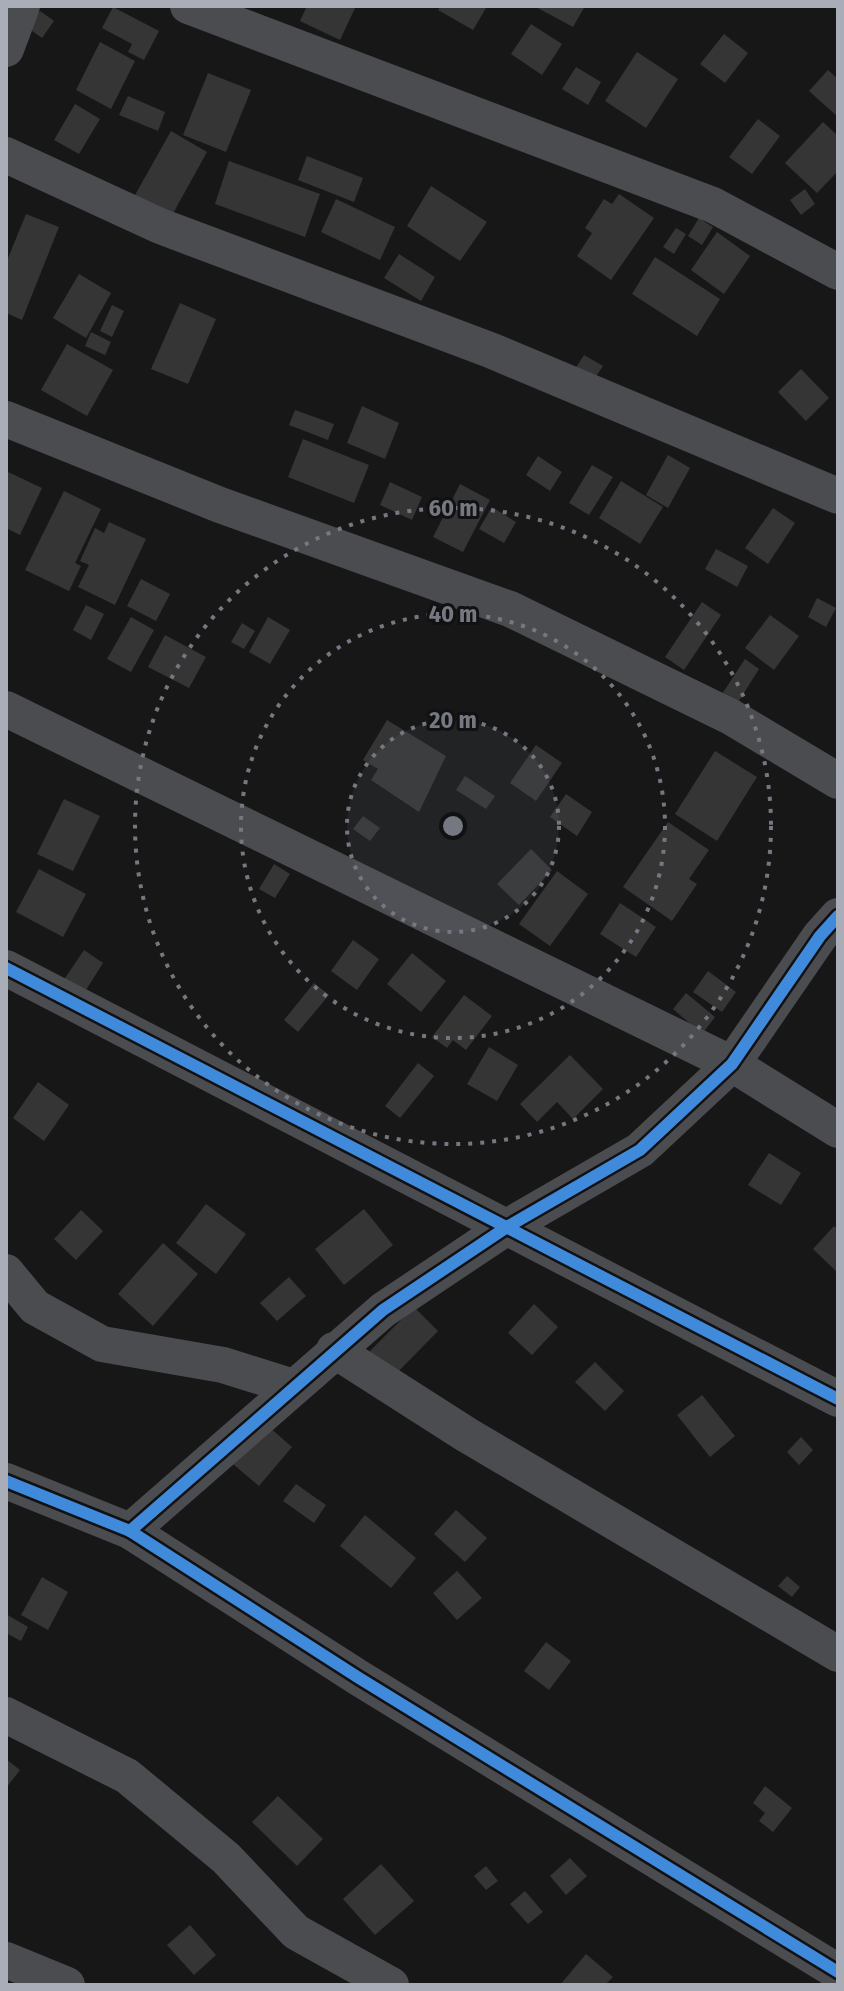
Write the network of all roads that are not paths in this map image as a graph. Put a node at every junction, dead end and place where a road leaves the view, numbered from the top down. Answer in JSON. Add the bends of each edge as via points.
{"nodes":[{"id":1,"x":22,"y":6,"type":"edge"},
{"id":2,"x":188,"y":6,"type":"edge"},
{"id":3,"x":6,"y":49,"type":"edge"},
{"id":4,"x":6,"y":155,"type":"edge"},
{"id":5,"x":838,"y":272,"type":"edge"},
{"id":6,"x":6,"y":419,"type":"edge"},
{"id":7,"x":838,"y":496,"type":"edge"},
{"id":8,"x":6,"y":709,"type":"edge"},
{"id":9,"x":838,"y":781,"type":"edge"},
{"id":10,"x":838,"y":916,"type":"edge"},
{"id":11,"x":6,"y":968,"type":"edge"},
{"id":12,"x":732,"y":1064,"type":"junction"},
{"id":13,"x":838,"y":1130,"type":"edge"},
{"id":14,"x":507,"y":1227,"type":"junction"},
{"id":15,"x":6,"y":1272,"type":"edge"},
{"id":16,"x":334,"y":1350,"type":"junction"},
{"id":17,"x":293,"y":1387,"type":"junction"},
{"id":18,"x":838,"y":1399,"type":"edge"},
{"id":19,"x":6,"y":1481,"type":"edge"},
{"id":20,"x":130,"y":1531,"type":"junction"},
{"id":21,"x":838,"y":1654,"type":"edge"},
{"id":22,"x":6,"y":1715,"type":"edge"},
{"id":23,"x":6,"y":1960,"type":"edge"},
{"id":24,"x":838,"y":1972,"type":"edge"},
{"id":25,"x":67,"y":1985,"type":"edge"},
{"id":26,"x":391,"y":1985,"type":"edge"}],
"edges":[{"from":1,"to":3,"type":"street"},
{"from":2,"to":5,"type":"street","via":[[713,205]]},
{"from":4,"to":7,"type":"street","via":[[160,226],[490,350]]},
{"from":6,"to":9,"type":"street","via":[[220,505],[510,609],[731,717]]},
{"from":8,"to":12,"type":"street"},
{"from":10,"to":12,"type":"street"},
{"from":11,"to":14,"type":"street"},
{"from":12,"to":13,"type":"street"},
{"from":12,"to":14,"type":"street","via":[[640,1150]]},
{"from":14,"to":16,"type":"street","via":[[383,1310]]},
{"from":14,"to":18,"type":"street"},
{"from":15,"to":17,"type":"street","via":[[35,1307],[102,1344],[223,1365]]},
{"from":16,"to":17,"type":"street"},
{"from":16,"to":21,"type":"street","via":[[467,1435]]},
{"from":17,"to":20,"type":"street"},
{"from":19,"to":20,"type":"street"},
{"from":20,"to":24,"type":"street"},
{"from":22,"to":26,"type":"street","via":[[127,1776],[226,1858],[296,1932]]},
{"from":23,"to":25,"type":"street"}]}
